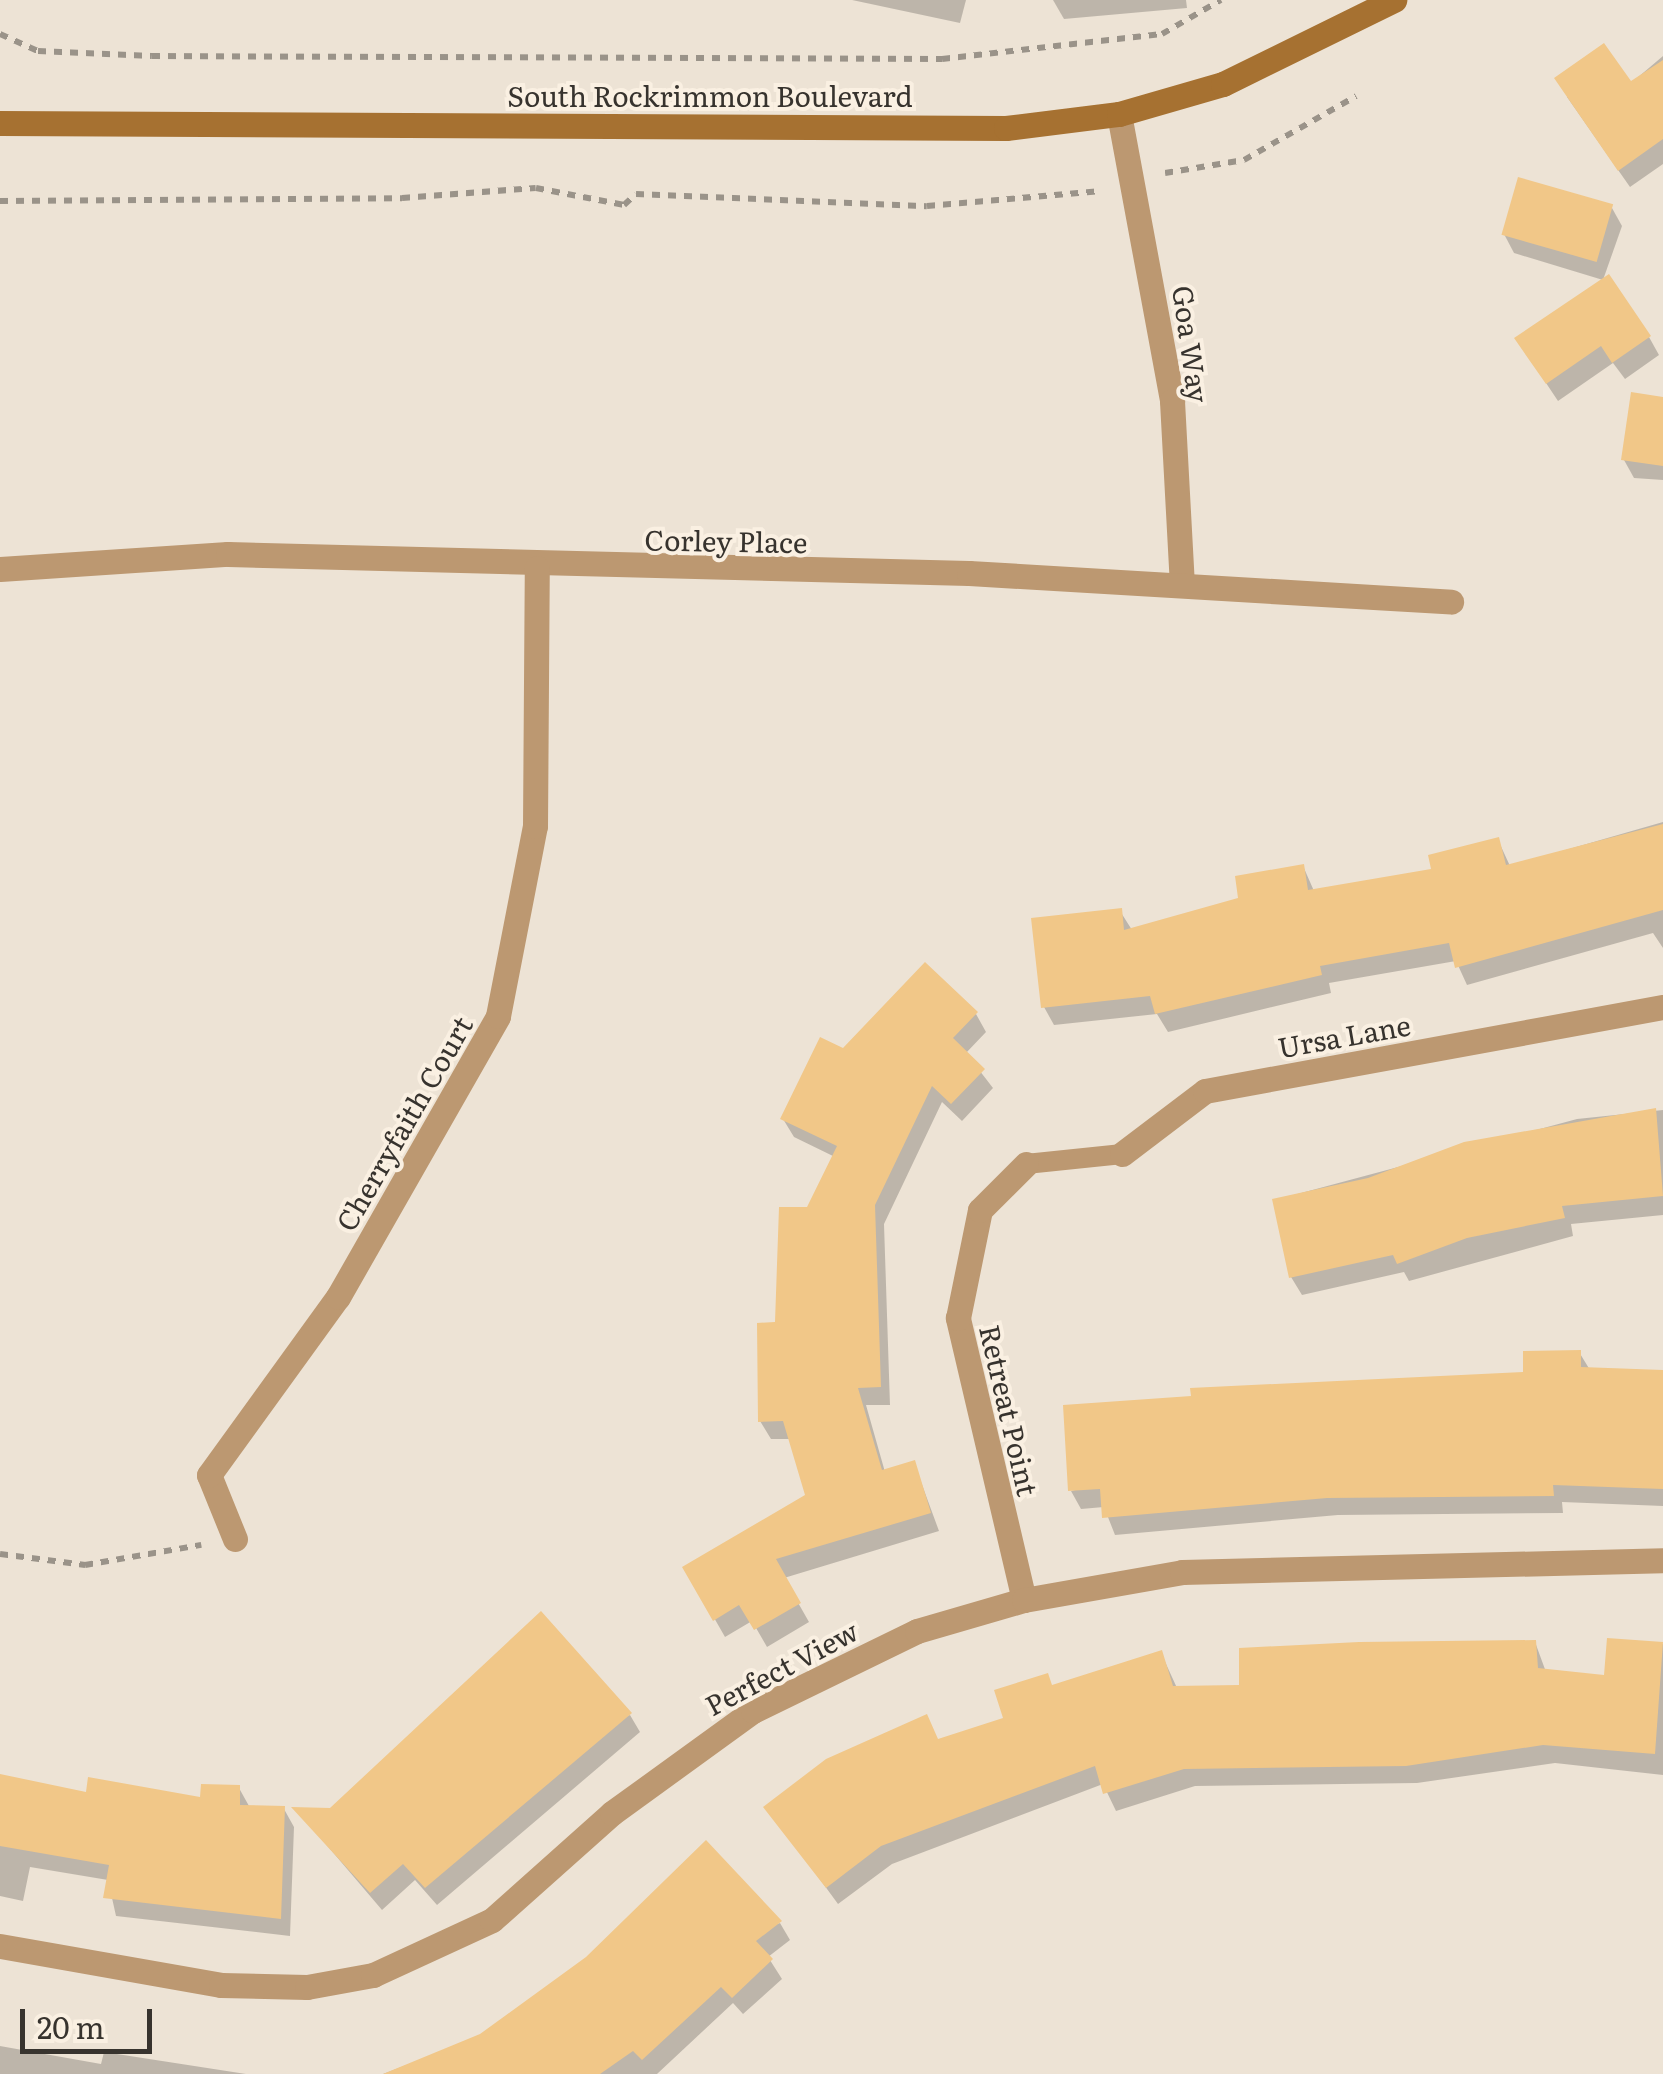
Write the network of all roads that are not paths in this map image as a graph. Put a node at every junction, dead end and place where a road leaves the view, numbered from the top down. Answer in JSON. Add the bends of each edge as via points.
{"nodes":[{"id":1,"x":1394,"y":0,"type":"edge"},
{"id":2,"x":1119,"y":114,"type":"junction"},
{"id":3,"x":0,"y":124,"type":"edge"},
{"id":4,"x":537,"y":568,"type":"junction"},
{"id":5,"x":0,"y":569,"type":"edge"},
{"id":6,"x":1182,"y":586,"type":"junction"},
{"id":7,"x":1451,"y":602,"type":"dead end"},
{"id":8,"x":1663,"y":1007,"type":"edge"},
{"id":9,"x":1122,"y":1154,"type":"joint"},
{"id":10,"x":1054,"y":1157,"type":"joint"},
{"id":11,"x":1026,"y":1164,"type":"joint"},
{"id":12,"x":235,"y":1539,"type":"road end"},
{"id":13,"x":1663,"y":1560,"type":"edge"},
{"id":14,"x":1024,"y":1600,"type":"junction"},
{"id":15,"x":0,"y":1946,"type":"edge"}],
"edges":[{"from":1,"to":2,"type":"main road","name":"South Rockrimmon Boulevard","via":[[1238,78]]},
{"from":2,"to":3,"type":"main road","name":"South Rockrimmon Boulevard","via":[[1006,128]]},
{"from":2,"to":6,"type":"street","name":"Goa Way","via":[[1172,401]]},
{"from":4,"to":5,"type":"street","name":"Corley Place","via":[[228,554]]},
{"from":4,"to":6,"type":"street","name":"Corley Place"},
{"from":4,"to":12,"type":"street","name":"Cherryfaith Court","via":[[536,826],[498,1016],[338,1297],[208,1475]]},
{"from":6,"to":7,"type":"street","name":"Corley Place"},
{"from":8,"to":9,"type":"street","name":"Ursa Lane","via":[[1205,1091]]},
{"from":9,"to":10,"type":"lane","name":"Ursa Lane"},
{"from":10,"to":11,"type":"lane","name":"Retreat Point"},
{"from":11,"to":14,"type":"street","name":"Retreat Point","via":[[980,1210],[958,1318]]},
{"from":13,"to":14,"type":"street","name":"Perfect View","via":[[1182,1572]]},
{"from":14,"to":15,"type":"street","name":"Perfect View","via":[[917,1631],[753,1711],[612,1813],[492,1920],[373,1975],[308,1987],[221,1985]]}]}
